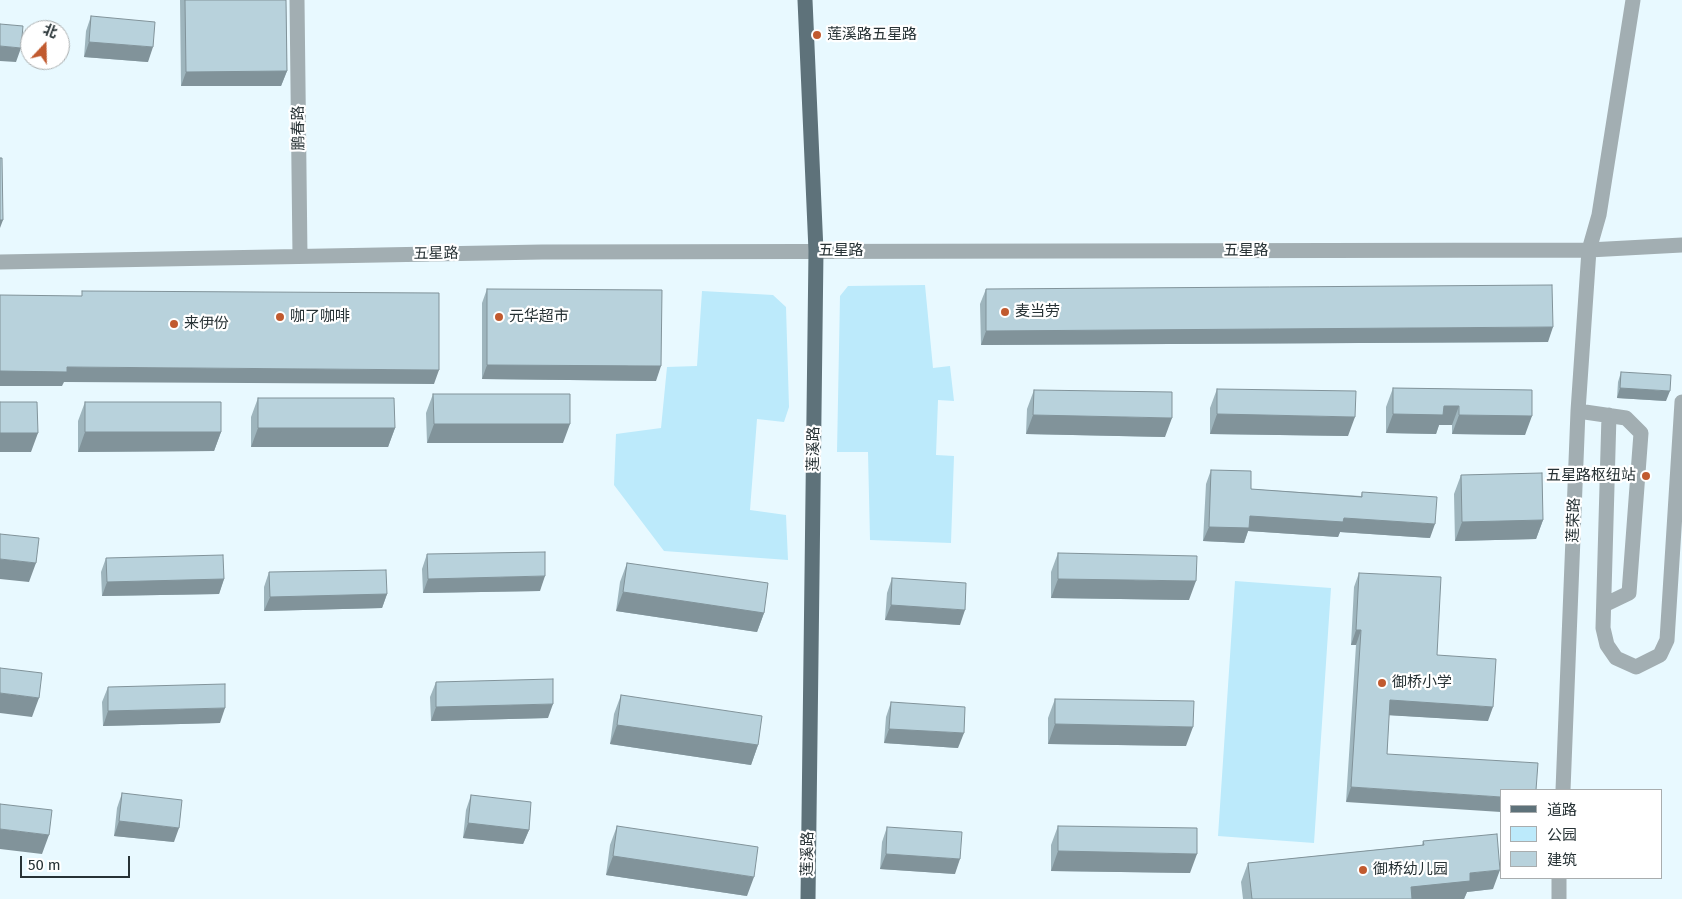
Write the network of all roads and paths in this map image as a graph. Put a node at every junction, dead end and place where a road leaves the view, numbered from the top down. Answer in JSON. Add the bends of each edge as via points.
{"nodes":[{"id":1,"x":297,"y":0,"type":"edge"},
{"id":2,"x":806,"y":0,"type":"edge"},
{"id":3,"x":1633,"y":0,"type":"edge"},
{"id":4,"x":1682,"y":244,"type":"edge"},
{"id":5,"x":1590,"y":250,"type":"junction"},
{"id":6,"x":816,"y":252,"type":"junction"},
{"id":7,"x":300,"y":256,"type":"junction"},
{"id":8,"x":0,"y":262,"type":"edge"},
{"id":9,"x":1682,"y":402,"type":"edge"},
{"id":10,"x":1578,"y":412,"type":"junction"},
{"id":11,"x":1609,"y":415,"type":"junction"},
{"id":12,"x":1604,"y":605,"type":"junction"},
{"id":13,"x":1563,"y":789,"type":"edge"},
{"id":14,"x":1560,"y":879,"type":"edge"},
{"id":15,"x":808,"y":899,"type":"edge"},
{"id":16,"x":1559,"y":899,"type":"edge"}],
"edges":[{"from":1,"to":7,"type":"street","name":"鹏春路"},
{"from":2,"to":6,"type":"main road","name":"莲溪路"},
{"from":3,"to":5,"type":"street","name":"莲荣路","via":[[1599,215]]},
{"from":4,"to":5,"type":"street","name":"五星路"},
{"from":5,"to":6,"type":"street","name":"五星路"},
{"from":5,"to":10,"type":"street","name":"莲荣路"},
{"from":6,"to":7,"type":"street","name":"五星路"},
{"from":6,"to":15,"type":"main road","name":"莲溪路"},
{"from":7,"to":8,"type":"street","name":"五星路"},
{"from":9,"to":12,"type":"street","via":[[1667,640],[1660,656],[1636,667],[1616,658],[1606,645]]},
{"from":10,"to":11,"type":"street"},
{"from":10,"to":13,"type":"street","name":"莲荣路"},
{"from":11,"to":12,"type":"street"},
{"from":11,"to":12,"type":"street","via":[[1626,418],[1641,432],[1629,593]]},
{"from":14,"to":16,"type":"street"}]}
